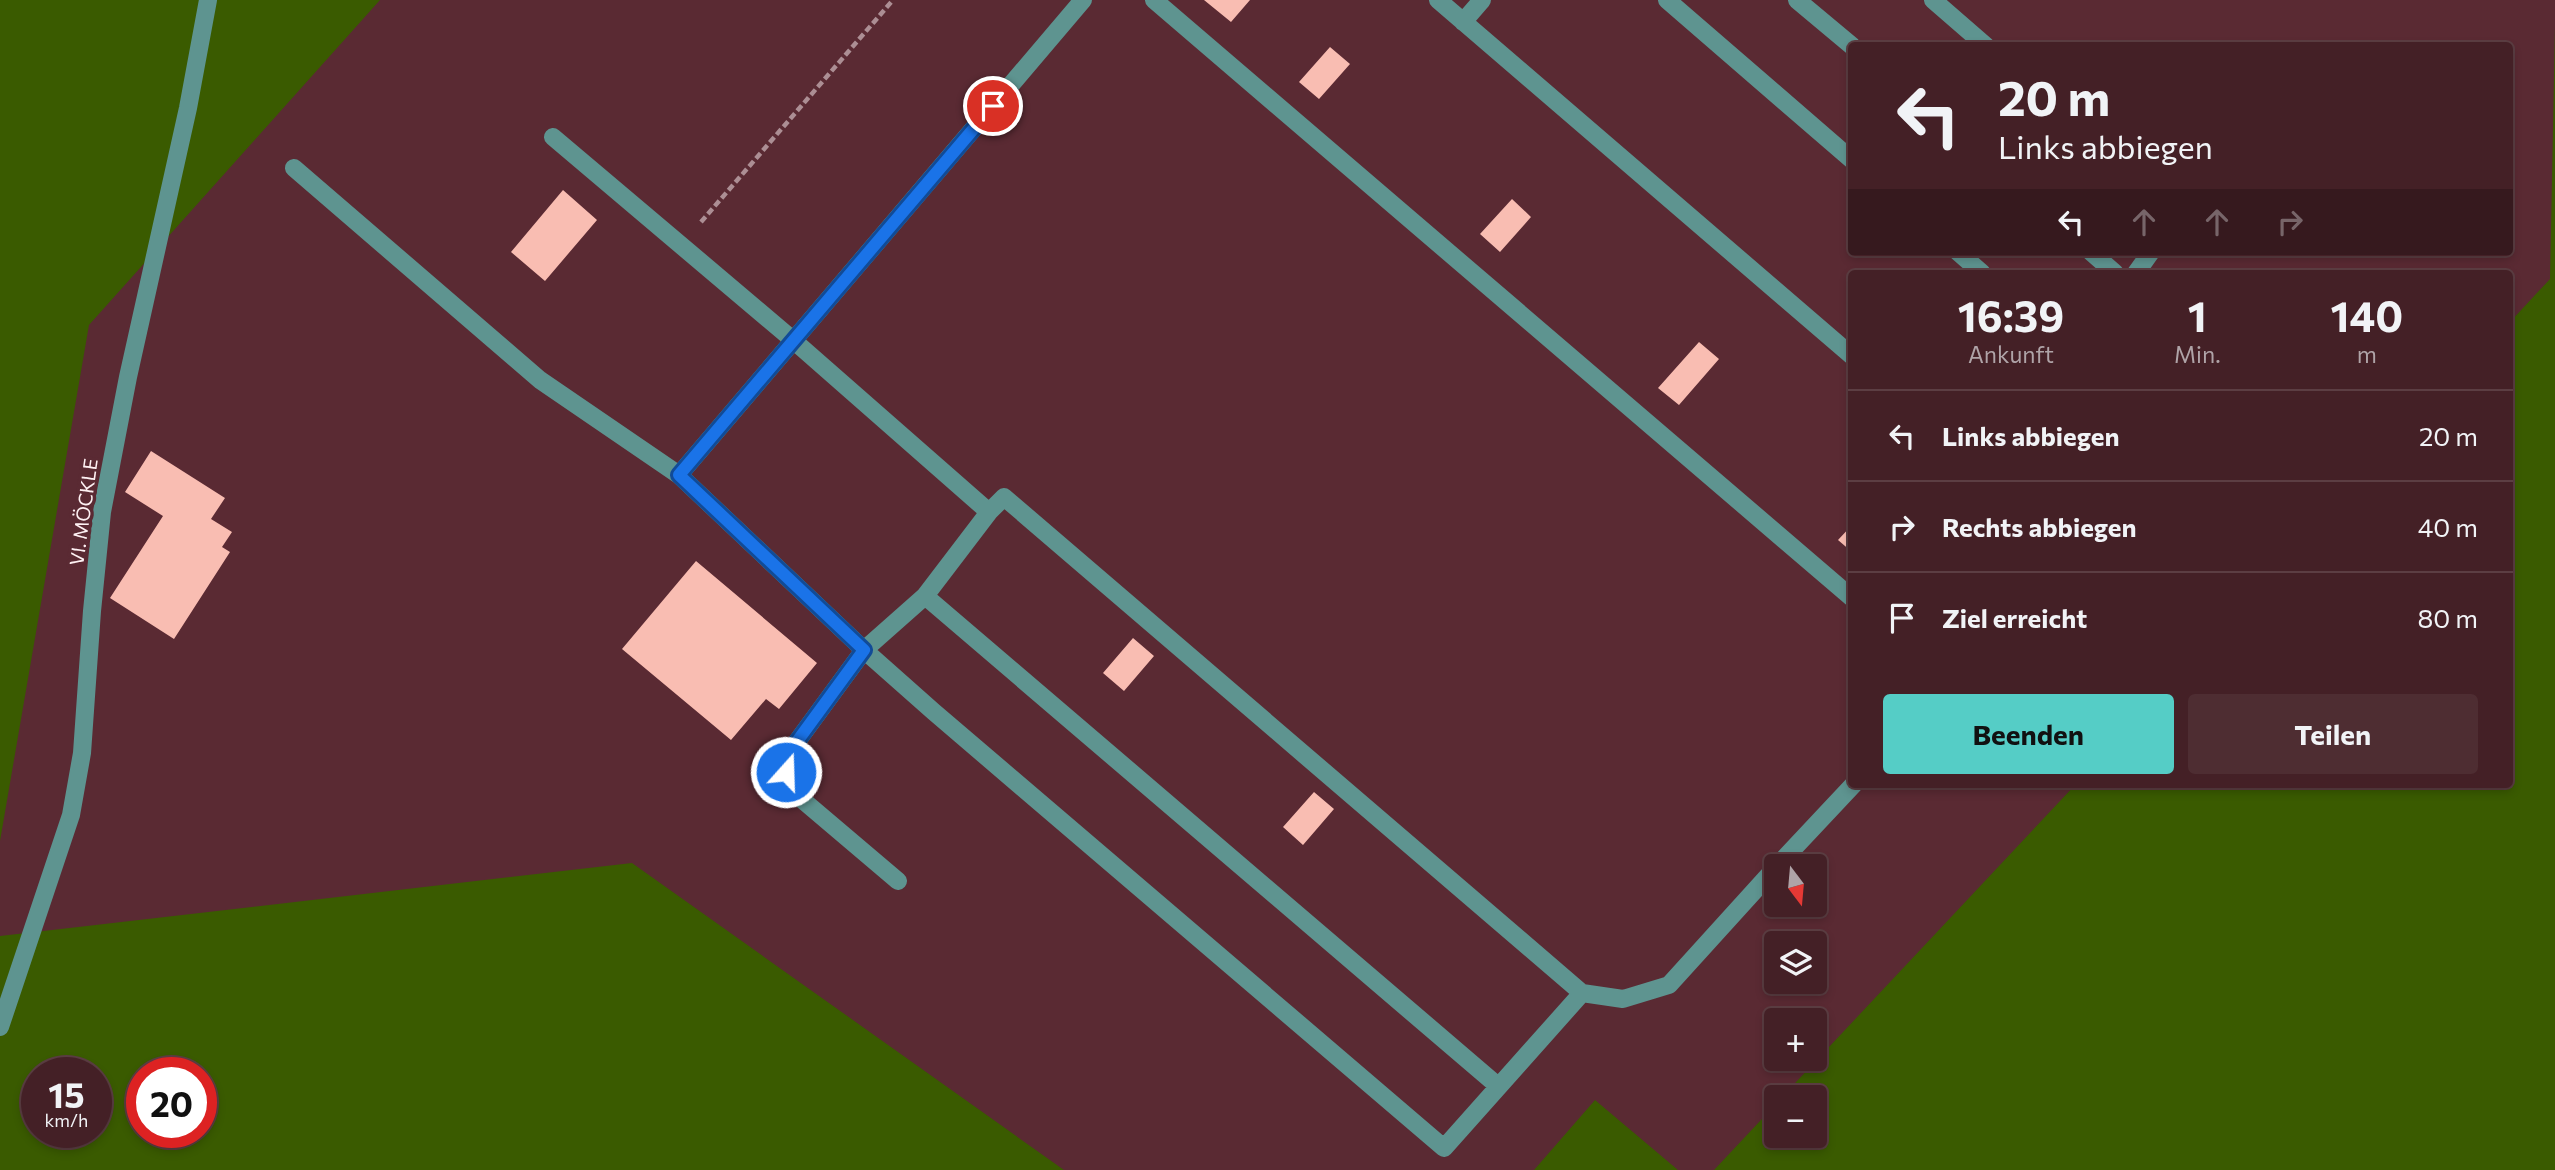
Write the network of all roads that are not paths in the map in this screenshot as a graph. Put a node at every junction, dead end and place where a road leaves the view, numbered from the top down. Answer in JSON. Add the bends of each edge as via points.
{"nodes":[{"id":1,"x":208,"y":0,"type":"edge"},
{"id":2,"x":1083,"y":0,"type":"edge"},
{"id":3,"x":1154,"y":0,"type":"edge"},
{"id":4,"x":1438,"y":0,"type":"edge"},
{"id":5,"x":1482,"y":0,"type":"edge"},
{"id":6,"x":1667,"y":0,"type":"edge"},
{"id":7,"x":1797,"y":0,"type":"edge"},
{"id":8,"x":1933,"y":0,"type":"edge"},
{"id":9,"x":1463,"y":22,"type":"junction"},
{"id":10,"x":1981,"y":42,"type":"edge"},
{"id":11,"x":1848,"y":44,"type":"edge"},
{"id":12,"x":553,"y":137,"type":"dead end"},
{"id":13,"x":1848,"y":157,"type":"edge"},
{"id":14,"x":294,"y":168,"type":"dead end"},
{"id":15,"x":1963,"y":256,"type":"edge"},
{"id":16,"x":2096,"y":256,"type":"edge"},
{"id":17,"x":1979,"y":270,"type":"edge"},
{"id":18,"x":2112,"y":270,"type":"edge"},
{"id":19,"x":793,"y":340,"type":"junction"},
{"id":20,"x":1848,"y":353,"type":"edge"},
{"id":21,"x":679,"y":475,"type":"junction"},
{"id":22,"x":989,"y":512,"type":"junction"},
{"id":23,"x":1848,"y":595,"type":"edge"},
{"id":24,"x":925,"y":596,"type":"junction"},
{"id":25,"x":864,"y":650,"type":"junction"},
{"id":26,"x":1850,"y":788,"type":"edge"},
{"id":27,"x":1789,"y":854,"type":"edge"},
{"id":28,"x":898,"y":881,"type":"dead end"},
{"id":29,"x":1764,"y":881,"type":"edge"},
{"id":30,"x":1582,"y":993,"type":"junction"},
{"id":31,"x":0,"y":1027,"type":"edge"},
{"id":32,"x":1498,"y":1086,"type":"junction"}],
"edges":[{"from":1,"to":31,"type":"street","name":"VI. MÖCKLE","via":[[102,512],[82,752],[71,816]]},
{"from":2,"to":19,"type":"street"},
{"from":3,"to":23,"type":"street"},
{"from":4,"to":9,"type":"street"},
{"from":5,"to":9,"type":"street"},
{"from":6,"to":13,"type":"street"},
{"from":7,"to":11,"type":"street"},
{"from":8,"to":10,"type":"street"},
{"from":9,"to":20,"type":"street"},
{"from":12,"to":19,"type":"street"},
{"from":14,"to":21,"type":"street","via":[[540,380]]},
{"from":15,"to":17,"type":"street"},
{"from":16,"to":18,"type":"street"},
{"from":19,"to":21,"type":"street"},
{"from":19,"to":22,"type":"street"},
{"from":21,"to":25,"type":"street"},
{"from":22,"to":24,"type":"street"},
{"from":22,"to":30,"type":"street","via":[[1004,497]]},
{"from":24,"to":25,"type":"street"},
{"from":24,"to":32,"type":"street"},
{"from":25,"to":28,"type":"street","via":[[793,747],[786,772],[799,797]]},
{"from":25,"to":32,"type":"street","via":[[1444,1148]]},
{"from":26,"to":27,"type":"street"},
{"from":29,"to":30,"type":"street","via":[[1669,985],[1623,999]]},
{"from":30,"to":32,"type":"street"}]}
